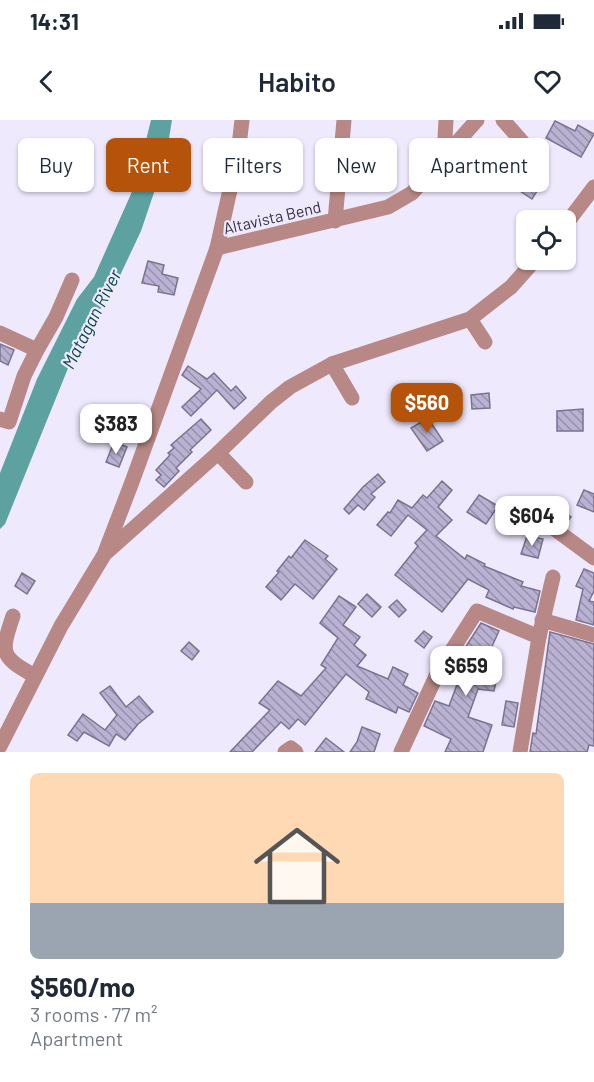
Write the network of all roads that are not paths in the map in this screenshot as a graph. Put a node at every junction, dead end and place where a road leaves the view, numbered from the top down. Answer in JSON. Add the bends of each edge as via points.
{"nodes":[{"id":1,"x":242,"y":120,"type":"edge"},
{"id":2,"x":344,"y":120,"type":"edge"},
{"id":3,"x":446,"y":120,"type":"edge"},
{"id":4,"x":477,"y":120,"type":"edge"},
{"id":5,"x":503,"y":120,"type":"edge"},
{"id":6,"x":445,"y":138,"type":"edge"},
{"id":7,"x":461,"y":138,"type":"edge"},
{"id":8,"x":519,"y":138,"type":"edge"},
{"id":9,"x":594,"y":187,"type":"edge"},
{"id":10,"x":413,"y":192,"type":"edge"},
{"id":11,"x":576,"y":211,"type":"edge"},
{"id":12,"x":335,"y":221,"type":"junction"},
{"id":13,"x":217,"y":248,"type":"junction"},
{"id":14,"x":526,"y":270,"type":"edge"},
{"id":15,"x":72,"y":280,"type":"dead end"},
{"id":16,"x":470,"y":319,"type":"junction"},
{"id":17,"x":0,"y":333,"type":"edge"},
{"id":18,"x":485,"y":342,"type":"dead end"},
{"id":19,"x":37,"y":350,"type":"junction"},
{"id":20,"x":332,"y":363,"type":"junction"},
{"id":21,"x":352,"y":398,"type":"dead end"},
{"id":22,"x":0,"y":419,"type":"edge"},
{"id":23,"x":218,"y":453,"type":"junction"},
{"id":24,"x":246,"y":482,"type":"dead end"},
{"id":25,"x":533,"y":513,"type":"dead end"},
{"id":26,"x":104,"y":555,"type":"junction"},
{"id":27,"x":594,"y":558,"type":"edge"},
{"id":28,"x":553,"y":577,"type":"dead end"},
{"id":29,"x":13,"y":616,"type":"dead end"},
{"id":30,"x":543,"y":620,"type":"junction"},
{"id":31,"x":594,"y":635,"type":"edge"},
{"id":32,"x":539,"y":637,"type":"junction"},
{"id":33,"x":35,"y":676,"type":"junction"},
{"id":34,"x":0,"y":746,"type":"edge"},
{"id":35,"x":285,"y":752,"type":"edge"},
{"id":36,"x":296,"y":752,"type":"edge"},
{"id":37,"x":400,"y":752,"type":"edge"},
{"id":38,"x":520,"y":752,"type":"edge"}],
"edges":[{"from":1,"to":13,"type":"street"},
{"from":2,"to":12,"type":"street"},
{"from":3,"to":6,"type":"street"},
{"from":4,"to":7,"type":"street","name":"Altavista Bend"},
{"from":5,"to":8,"type":"street"},
{"from":9,"to":11,"type":"street"},
{"from":10,"to":12,"type":"street","name":"Altavista Bend","via":[[388,207]]},
{"from":12,"to":13,"type":"street","name":"Altavista Bend"},
{"from":13,"to":26,"type":"street"},
{"from":14,"to":16,"type":"street"},
{"from":15,"to":19,"type":"street"},
{"from":16,"to":18,"type":"street"},
{"from":16,"to":20,"type":"street"},
{"from":17,"to":19,"type":"street"},
{"from":19,"to":22,"type":"street","via":[[9,423]]},
{"from":20,"to":21,"type":"street"},
{"from":20,"to":23,"type":"street","via":[[290,387]]},
{"from":23,"to":24,"type":"street"},
{"from":23,"to":26,"type":"street"},
{"from":25,"to":27,"type":"street"},
{"from":26,"to":33,"type":"street"},
{"from":28,"to":30,"type":"street"},
{"from":29,"to":33,"type":"street","via":[[5,650],[11,662]]},
{"from":30,"to":31,"type":"street"},
{"from":30,"to":32,"type":"street"},
{"from":32,"to":37,"type":"street","via":[[477,611],[438,672]]},
{"from":32,"to":38,"type":"street"},
{"from":33,"to":34,"type":"street"},
{"from":35,"to":36,"type":"street","via":[[291,748]]}]}
